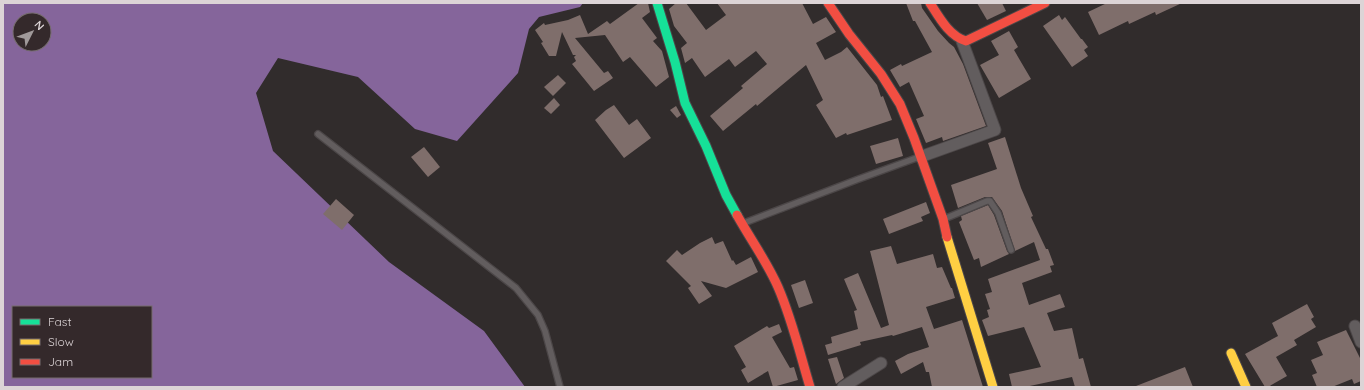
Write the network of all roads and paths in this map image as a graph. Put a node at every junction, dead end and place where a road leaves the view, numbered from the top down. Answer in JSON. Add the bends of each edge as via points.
{"nodes":[{"id":1,"x":657,"y":3,"type":"edge"},
{"id":2,"x":828,"y":3,"type":"edge"},
{"id":3,"x":930,"y":3,"type":"edge"},
{"id":4,"x":1045,"y":3,"type":"edge"},
{"id":5,"x":962,"y":41,"type":"junction"},
{"id":6,"x":318,"y":134,"type":"dead end"},
{"id":7,"x":920,"y":157,"type":"junction"},
{"id":8,"x":943,"y":219,"type":"junction"},
{"id":9,"x":742,"y":224,"type":"junction"},
{"id":10,"x":1011,"y":250,"type":"dead end"},
{"id":11,"x":1355,"y":326,"type":"dead end"},
{"id":12,"x":1361,"y":342,"type":"edge"},
{"id":13,"x":1232,"y":353,"type":"dead end"},
{"id":14,"x":881,"y":363,"type":"dead end"},
{"id":15,"x":560,"y":387,"type":"edge"},
{"id":16,"x":810,"y":387,"type":"edge"},
{"id":17,"x":843,"y":387,"type":"edge"},
{"id":18,"x":993,"y":387,"type":"edge"},
{"id":19,"x":1246,"y":387,"type":"edge"}],
"edges":[{"from":1,"to":9,"type":"street","via":[[685,103],[726,195]]},
{"from":2,"to":7,"type":"street","via":[[900,104]]},
{"from":3,"to":5,"type":"street","via":[[945,25]]},
{"from":4,"to":5,"type":"street","via":[[971,40]]},
{"from":5,"to":7,"type":"street","via":[[995,130]]},
{"from":6,"to":15,"type":"lane","via":[[516,288],[538,315],[545,330]]},
{"from":7,"to":8,"type":"street"},
{"from":7,"to":9,"type":"lane"},
{"from":8,"to":10,"type":"lane","via":[[990,201],[998,213]]},
{"from":8,"to":18,"type":"street","via":[[950,250]]},
{"from":9,"to":16,"type":"street","via":[[779,289]]},
{"from":11,"to":12,"type":"street"},
{"from":13,"to":19,"type":"street"},
{"from":14,"to":17,"type":"street"}]}
